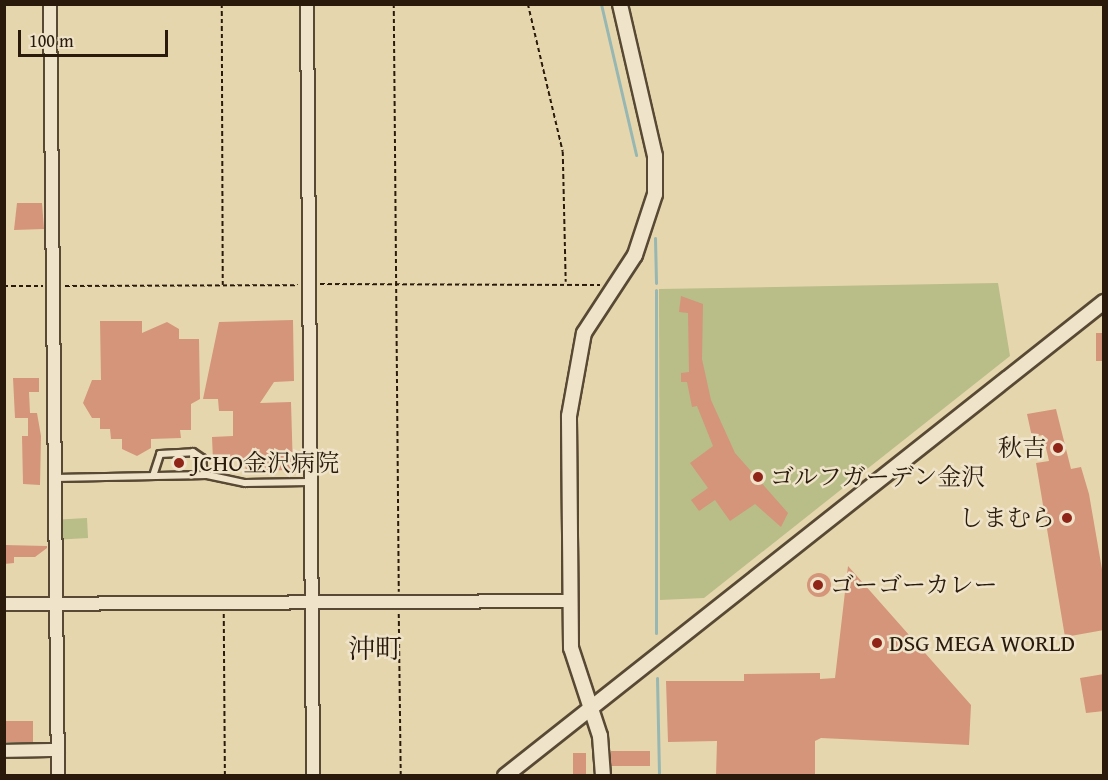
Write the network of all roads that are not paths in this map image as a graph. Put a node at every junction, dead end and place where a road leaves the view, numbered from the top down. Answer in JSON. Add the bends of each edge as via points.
{"nodes":[{"id":1,"x":50,"y":4,"type":"edge"},
{"id":2,"x":307,"y":4,"type":"edge"},
{"id":3,"x":620,"y":4,"type":"edge"},
{"id":4,"x":1104,"y":302,"type":"edge"},
{"id":5,"x":204,"y":475,"type":"junction"},
{"id":6,"x":153,"y":476,"type":"junction"},
{"id":7,"x":55,"y":477,"type":"junction"},
{"id":8,"x":308,"y":482,"type":"junction"},
{"id":9,"x":570,"y":601,"type":"junction"},
{"id":10,"x":4,"y":604,"type":"edge"},
{"id":11,"x":310,"y":604,"type":"junction"},
{"id":12,"x":56,"y":605,"type":"junction"},
{"id":13,"x":592,"y":707,"type":"junction"},
{"id":14,"x":58,"y":750,"type":"junction"},
{"id":15,"x":4,"y":751,"type":"edge"},
{"id":16,"x":58,"y":776,"type":"edge"},
{"id":17,"x":313,"y":776,"type":"edge"},
{"id":18,"x":505,"y":776,"type":"edge"},
{"id":19,"x":603,"y":776,"type":"edge"}],
"edges":[{"from":1,"to":7,"type":"street"},
{"from":2,"to":8,"type":"street"},
{"from":3,"to":9,"type":"street","via":[[656,181],[644,236],[584,333],[570,394]]},
{"from":4,"to":13,"type":"street"},
{"from":5,"to":6,"type":"lane"},
{"from":5,"to":6,"type":"lane","via":[[202,458],[193,452],[160,454]]},
{"from":5,"to":8,"type":"lane","via":[[245,483]]},
{"from":6,"to":7,"type":"lane"},
{"from":7,"to":12,"type":"street"},
{"from":8,"to":11,"type":"street"},
{"from":9,"to":11,"type":"street"},
{"from":9,"to":13,"type":"street","via":[[574,663]]},
{"from":10,"to":12,"type":"street"},
{"from":11,"to":12,"type":"street"},
{"from":11,"to":17,"type":"street"},
{"from":12,"to":14,"type":"street"},
{"from":13,"to":18,"type":"street"},
{"from":13,"to":19,"type":"street"},
{"from":14,"to":15,"type":"street"},
{"from":14,"to":16,"type":"street"}]}
